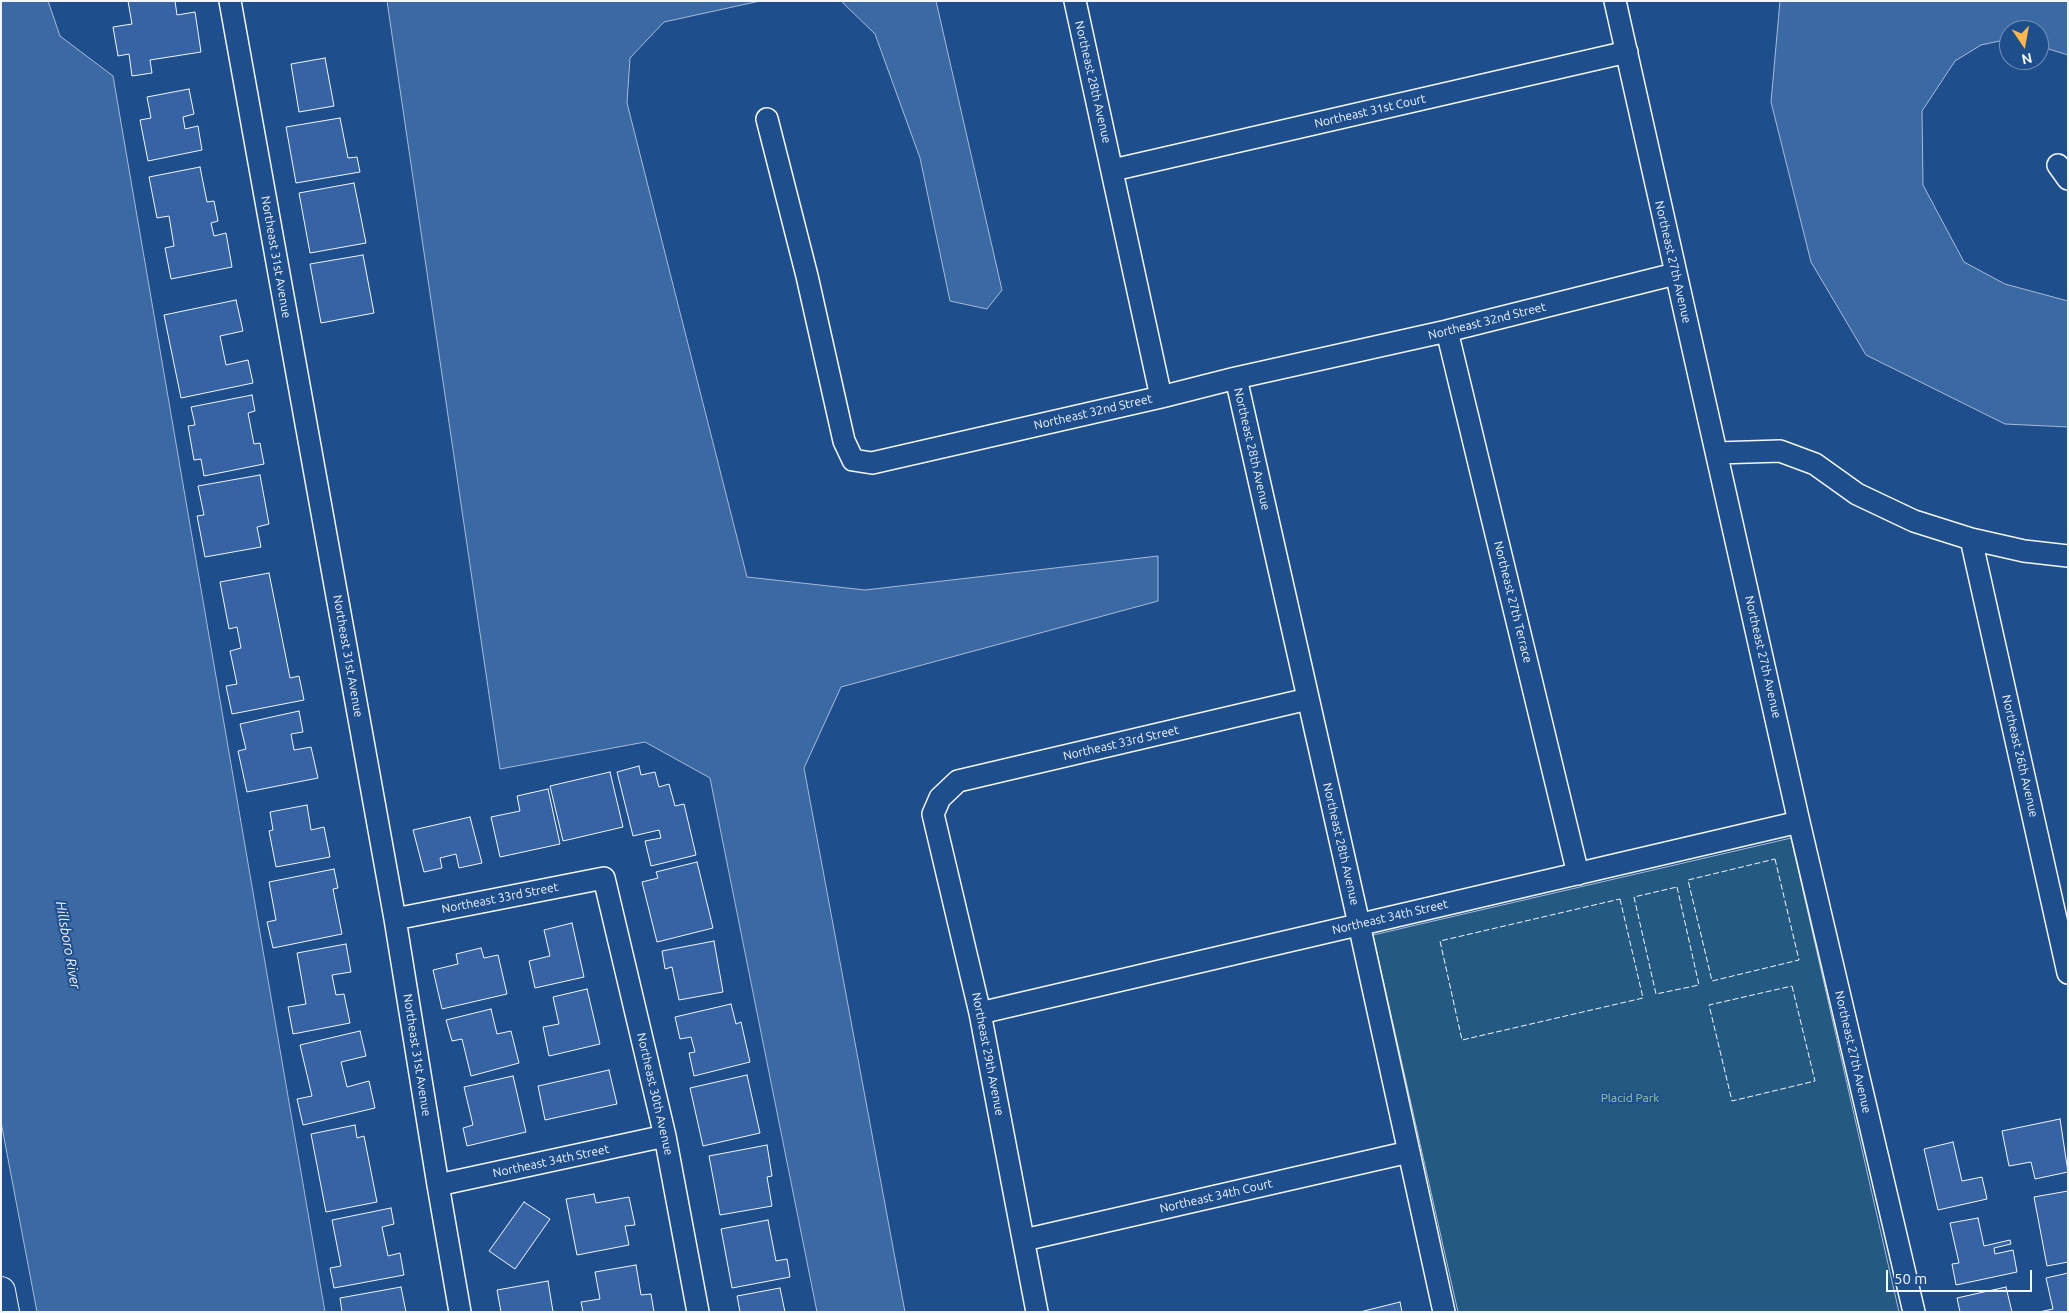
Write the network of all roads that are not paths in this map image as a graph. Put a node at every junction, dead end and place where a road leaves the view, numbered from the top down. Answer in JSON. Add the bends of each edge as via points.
{"nodes":[{"id":1,"x":230,"y":1,"type":"edge"},
{"id":2,"x":1074,"y":1,"type":"edge"},
{"id":3,"x":1615,"y":1,"type":"edge"},
{"id":4,"x":1627,"y":52,"type":"junction"},
{"id":5,"x":767,"y":119,"type":"dead end"},
{"id":6,"x":1113,"y":170,"type":"junction"},
{"id":7,"x":1675,"y":274,"type":"junction"},
{"id":8,"x":1447,"y":331,"type":"junction"},
{"id":9,"x":1236,"y":378,"type":"junction"},
{"id":10,"x":1161,"y":397,"type":"junction"},
{"id":11,"x":1717,"y":453,"type":"junction"},
{"id":12,"x":1971,"y":539,"type":"junction"},
{"id":13,"x":2068,"y":556,"type":"edge"},
{"id":14,"x":1308,"y":699,"type":"junction"},
{"id":15,"x":940,"y":798,"type":"joint"},
{"id":16,"x":1800,"y":822,"type":"junction"},
{"id":17,"x":1578,"y":874,"type":"junction"},
{"id":18,"x":604,"y":878,"type":"joint"},
{"id":19,"x":395,"y":919,"type":"junction"},
{"id":20,"x":1359,"y":924,"type":"junction"},
{"id":21,"x":2068,"y":973,"type":"edge"},
{"id":22,"x":980,"y":1013,"type":"junction"},
{"id":23,"x":665,"y":1136,"type":"junction"},
{"id":24,"x":1409,"y":1152,"type":"junction"},
{"id":25,"x":438,"y":1185,"type":"junction"},
{"id":26,"x":1024,"y":1240,"type":"junction"},
{"id":27,"x":1,"y":1291,"type":"edge"},
{"id":28,"x":5,"y":1312,"type":"edge"},
{"id":29,"x":460,"y":1312,"type":"edge"},
{"id":30,"x":698,"y":1312,"type":"edge"},
{"id":31,"x":1037,"y":1312,"type":"edge"},
{"id":32,"x":1444,"y":1312,"type":"edge"},
{"id":33,"x":1914,"y":1312,"type":"edge"}],
"edges":[{"from":1,"to":19,"type":"street","name":"Northeast 31st Avenue"},
{"from":2,"to":6,"type":"street","name":"Northeast 28th Avenue"},
{"from":3,"to":4,"type":"street","name":"Northeast 27th Avenue"},
{"from":4,"to":6,"type":"street","name":"Northeast 31st Court"},
{"from":4,"to":7,"type":"street","name":"Northeast 27th Avenue"},
{"from":5,"to":10,"type":"street","name":"Northeast 32nd Street","via":[[844,441],[853,460],[872,463]]},
{"from":6,"to":10,"type":"street","name":"Northeast 28th Avenue"},
{"from":7,"to":8,"type":"street","name":"Northeast 32nd Street"},
{"from":7,"to":11,"type":"street","name":"Northeast 27th Avenue"},
{"from":8,"to":9,"type":"street","name":"Northeast 32nd Street"},
{"from":8,"to":17,"type":"street","name":"Northeast 27th Terrace"},
{"from":9,"to":10,"type":"street","name":"Northeast 32nd Street"},
{"from":9,"to":14,"type":"street","name":"Northeast 28th Avenue"},
{"from":11,"to":12,"type":"street","via":[[1780,451],[1815,464],[1857,494],[1914,521]]},
{"from":11,"to":16,"type":"street","name":"Northeast 27th Avenue"},
{"from":12,"to":13,"type":"street","via":[[2024,551]]},
{"from":12,"to":21,"type":"street","name":"Northeast 26th Avenue"},
{"from":14,"to":15,"type":"street","name":"Northeast 33rd Street","via":[[958,781]]},
{"from":14,"to":20,"type":"street","name":"Northeast 28th Avenue"},
{"from":15,"to":22,"type":"street","name":"Northeast 29th Avenue","via":[[933,814]]},
{"from":16,"to":17,"type":"street","name":"Northeast 34th Street"},
{"from":16,"to":33,"type":"street","name":"Northeast 27th Avenue"},
{"from":17,"to":20,"type":"street","name":"Northeast 34th Street"},
{"from":18,"to":19,"type":"street","name":"Northeast 33rd Street"},
{"from":18,"to":23,"type":"street","name":"Northeast 30th Avenue"},
{"from":19,"to":25,"type":"street","name":"Northeast 31st Avenue"},
{"from":20,"to":22,"type":"street","name":"Northeast 34th Street"},
{"from":20,"to":24,"type":"street","name":"Northeast 28th Avenue"},
{"from":22,"to":26,"type":"street","name":"Northeast 29th Avenue"},
{"from":23,"to":25,"type":"street","name":"Northeast 34th Street"},
{"from":23,"to":30,"type":"street","name":"Northeast 30th Avenue"},
{"from":24,"to":26,"type":"street","name":"Northeast 34th Court"},
{"from":24,"to":32,"type":"street","name":"Northeast 28th Avenue"},
{"from":25,"to":29,"type":"street","name":"Northeast 31st Avenue"},
{"from":26,"to":31,"type":"street","name":"Northeast 29th Avenue"},
{"from":27,"to":28,"type":"main road"}]}
